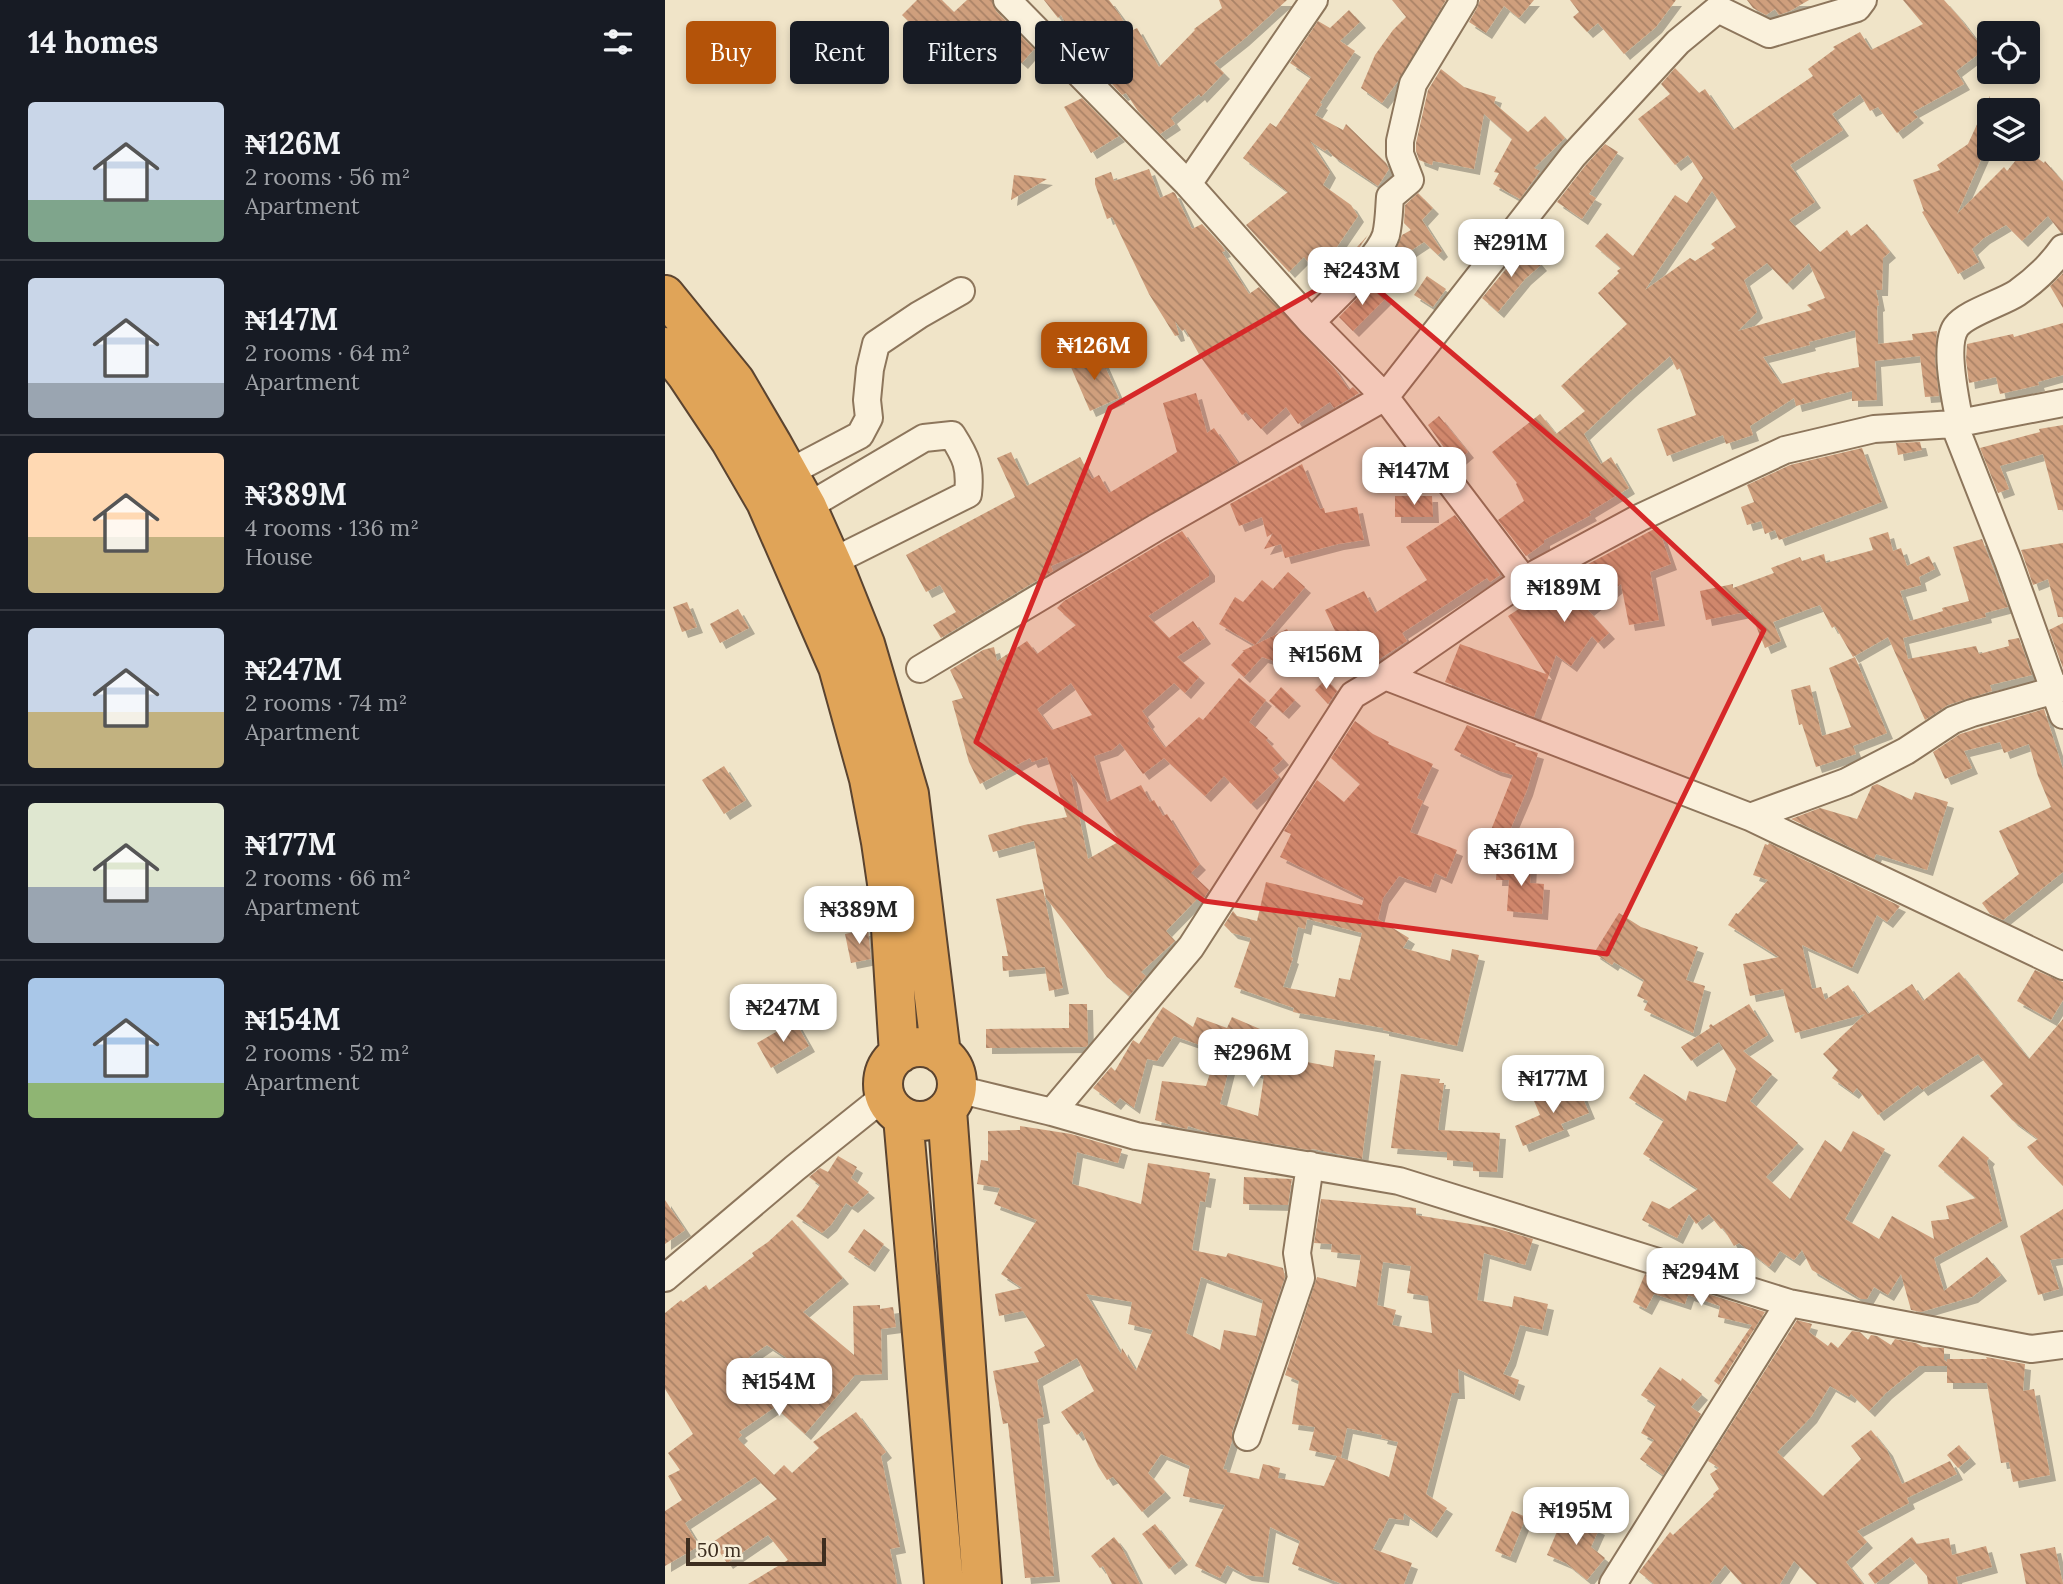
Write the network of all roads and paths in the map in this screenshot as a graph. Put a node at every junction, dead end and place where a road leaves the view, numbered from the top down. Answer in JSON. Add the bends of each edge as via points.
{"nodes":[{"id":1,"x":1007,"y":0,"type":"edge"},
{"id":2,"x":1314,"y":0,"type":"edge"},
{"id":3,"x":1464,"y":0,"type":"edge"},
{"id":4,"x":1863,"y":0,"type":"edge"},
{"id":5,"x":1188,"y":184,"type":"junction"},
{"id":6,"x":2063,"y":248,"type":"edge"},
{"id":7,"x":961,"y":291,"type":"dead end"},
{"id":8,"x":665,"y":295,"type":"edge"},
{"id":9,"x":1311,"y":322,"type":"junction"},
{"id":10,"x":665,"y":347,"type":"edge"},
{"id":11,"x":1385,"y":397,"type":"junction"},
{"id":12,"x":2063,"y":403,"type":"edge"},
{"id":13,"x":1957,"y":424,"type":"junction"},
{"id":14,"x":788,"y":473,"type":"junction"},
{"id":15,"x":807,"y":507,"type":"junction"},
{"id":16,"x":832,"y":562,"type":"junction"},
{"id":17,"x":1524,"y":580,"type":"junction"},
{"id":18,"x":920,"y":669,"type":"dead end"},
{"id":19,"x":1385,"y":676,"type":"junction"},
{"id":20,"x":2060,"y":698,"type":"edge"},
{"id":21,"x":1750,"y":817,"type":"junction"},
{"id":22,"x":2063,"y":966,"type":"edge"},
{"id":23,"x":899,"y":1054,"type":"junction"},
{"id":24,"x":941,"y":1054,"type":"junction"},
{"id":25,"x":952,"y":1100,"type":"junction"},
{"id":26,"x":894,"y":1107,"type":"junction"},
{"id":27,"x":1052,"y":1112,"type":"junction"},
{"id":28,"x":1310,"y":1165,"type":"junction"},
{"id":29,"x":665,"y":1278,"type":"edge"},
{"id":30,"x":1789,"y":1303,"type":"junction"},
{"id":31,"x":2063,"y":1345,"type":"edge"},
{"id":32,"x":1247,"y":1437,"type":"dead end"},
{"id":33,"x":944,"y":1584,"type":"edge"},
{"id":34,"x":982,"y":1584,"type":"edge"},
{"id":35,"x":1612,"y":1584,"type":"edge"}],
"edges":[{"from":1,"to":5,"type":"street"},
{"from":2,"to":5,"type":"street"},
{"from":3,"to":9,"type":"street","via":[[1413,84],[1400,141],[1410,180],[1390,197],[1381,246]]},
{"from":4,"to":11,"type":"street","via":[[1857,8],[1769,34],[1718,9],[1678,42],[1573,156]]},
{"from":5,"to":9,"type":"street"},
{"from":6,"to":13,"type":"street","via":[[2016,294],[1956,327],[1952,377]]},
{"from":7,"to":14,"type":"street","via":[[876,344],[867,400],[869,418],[860,435]]},
{"from":8,"to":14,"type":"highway","via":[[735,381]]},
{"from":9,"to":11,"type":"street"},
{"from":10,"to":23,"type":"highway","via":[[730,440],[766,502],[838,667],[881,842]]},
{"from":11,"to":17,"type":"street"},
{"from":11,"to":18,"type":"street"},
{"from":12,"to":13,"type":"street"},
{"from":13,"to":17,"type":"street","via":[[1874,429],[1785,450],[1639,518]]},
{"from":13,"to":20,"type":"street"},
{"from":14,"to":15,"type":"highway"},
{"from":15,"to":16,"type":"highway"},
{"from":15,"to":16,"type":"street","via":[[924,438],[952,435],[966,456],[968,494]]},
{"from":16,"to":24,"type":"highway","via":[[865,644],[909,794]]},
{"from":17,"to":19,"type":"street"},
{"from":19,"to":21,"type":"street"},
{"from":19,"to":27,"type":"street","via":[[1353,695],[1191,947]]},
{"from":20,"to":21,"type":"street","via":[[1953,720],[1846,782]]},
{"from":21,"to":22,"type":"street"},
{"from":23,"to":24,"type":"highway","via":[[924,1048]]},
{"from":23,"to":26,"type":"highway","via":[[884,1078]]},
{"from":24,"to":25,"type":"highway","via":[[952,1065],[957,1080]]},
{"from":25,"to":26,"type":"highway","via":[[931,1120],[921,1122]]},
{"from":25,"to":27,"type":"street"},
{"from":25,"to":34,"type":"highway"},
{"from":26,"to":29,"type":"street","via":[[795,1168]]},
{"from":26,"to":33,"type":"highway"},
{"from":27,"to":28,"type":"street","via":[[1136,1136]]},
{"from":28,"to":30,"type":"street","via":[[1399,1181]]},
{"from":28,"to":32,"type":"street","via":[[1297,1253],[1301,1278]]},
{"from":30,"to":31,"type":"street","via":[[2031,1349]]},
{"from":30,"to":35,"type":"street"}]}
